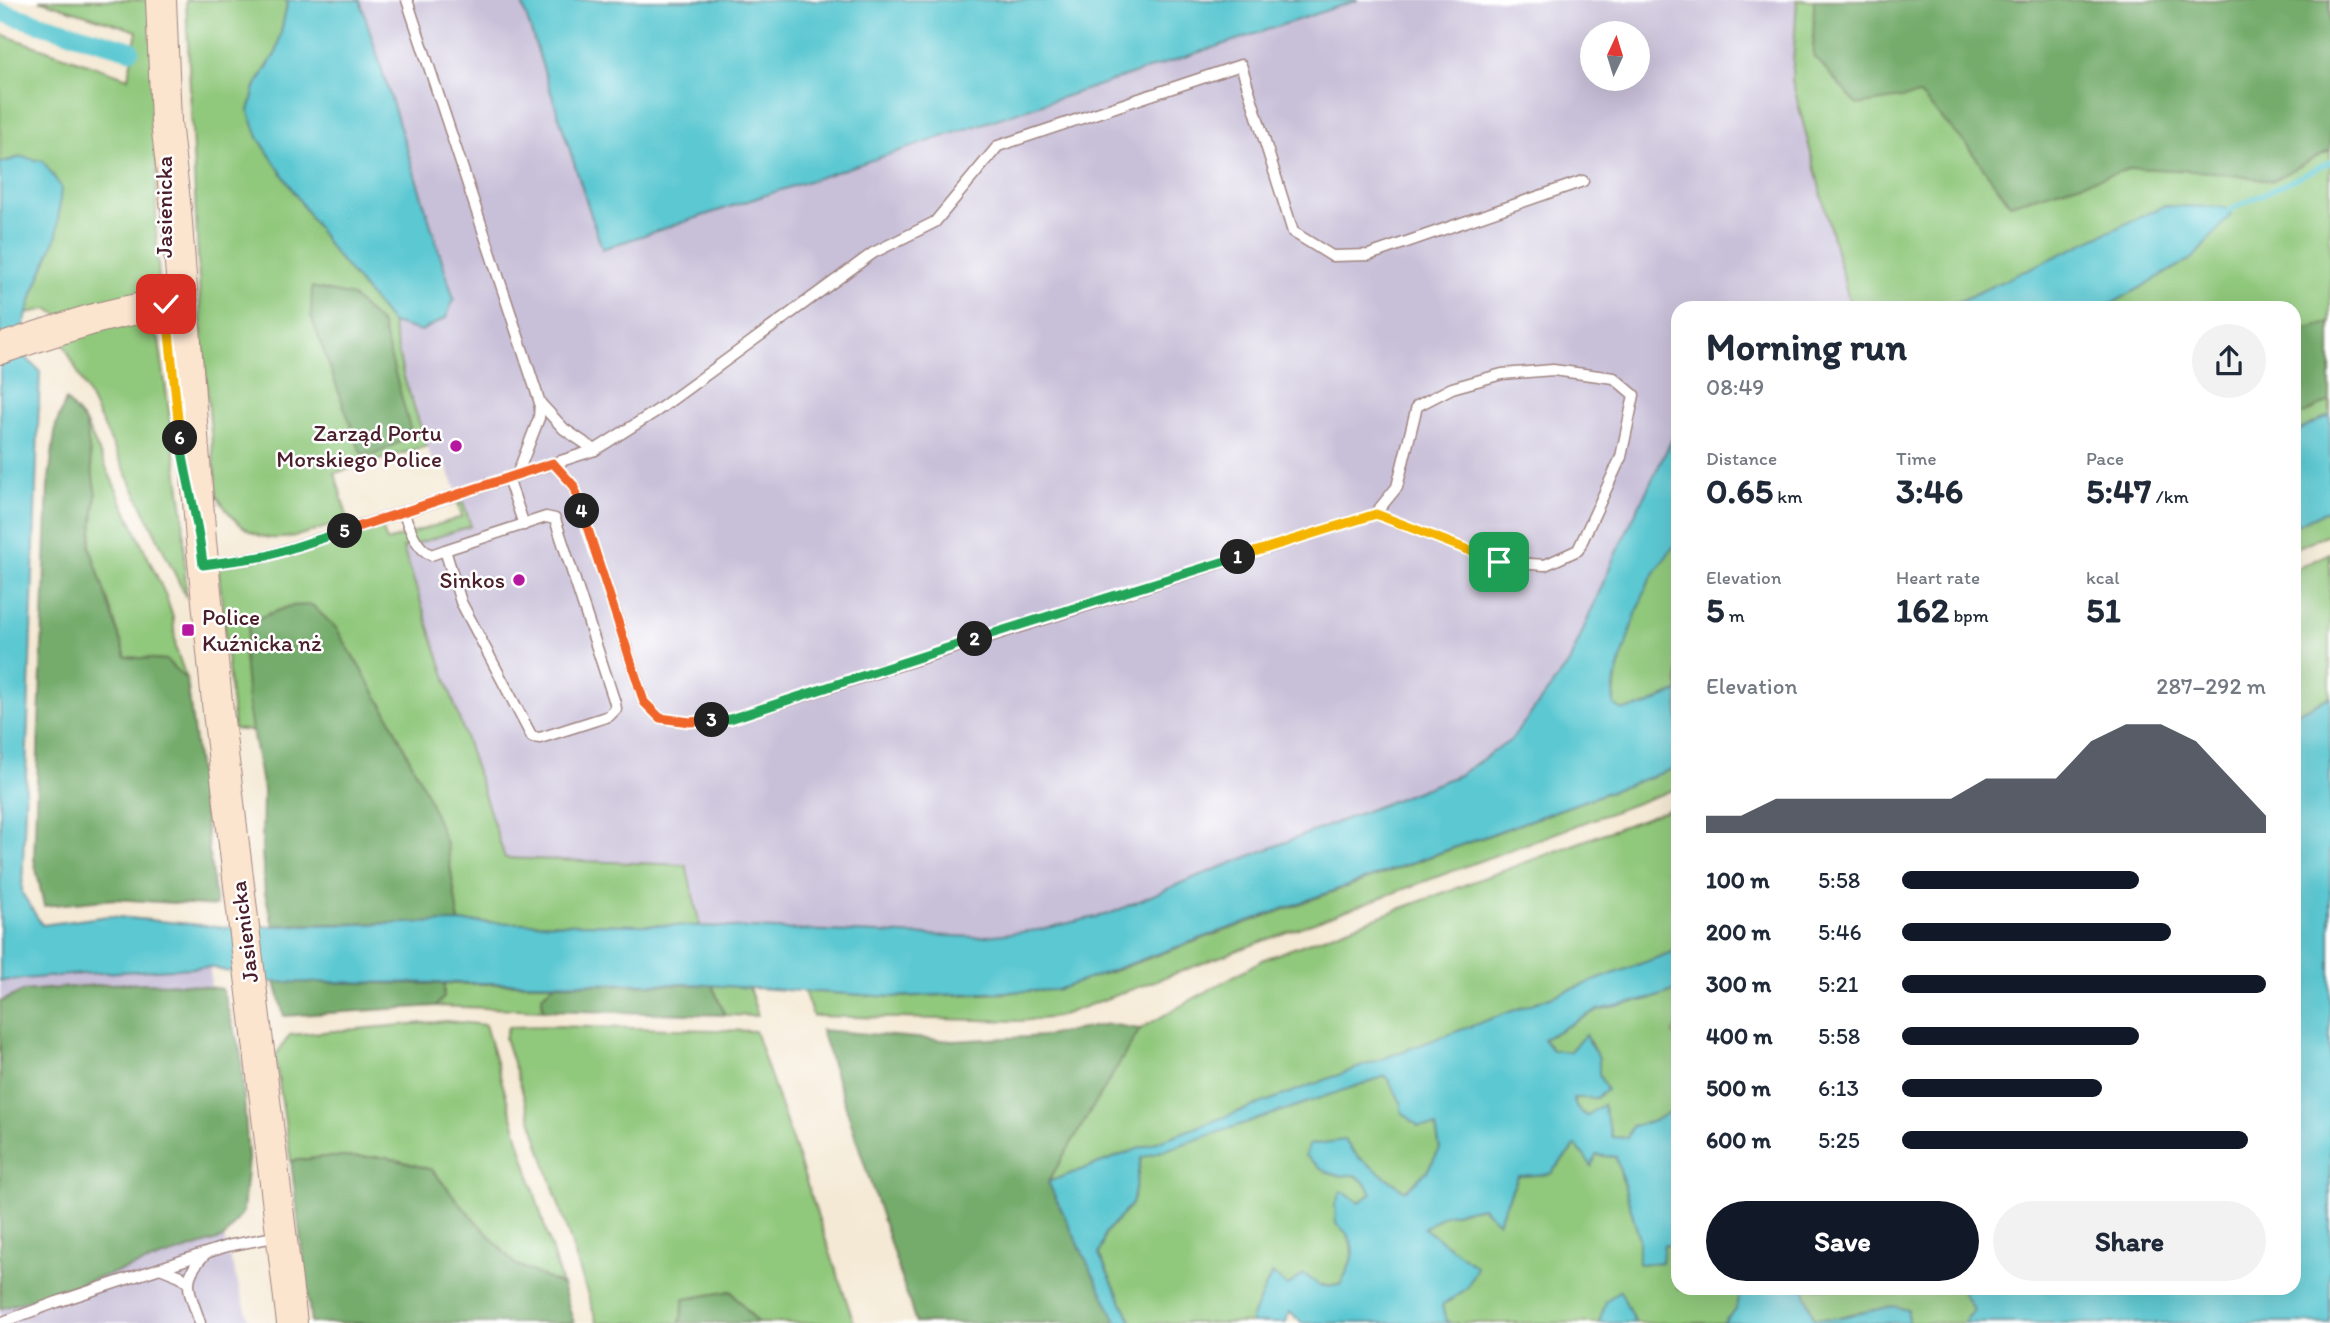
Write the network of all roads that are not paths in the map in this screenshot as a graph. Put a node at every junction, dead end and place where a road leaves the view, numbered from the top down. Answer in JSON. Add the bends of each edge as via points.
{"nodes":[{"id":1,"x":161,"y":0,"type":"edge"},
{"id":2,"x":407,"y":0,"type":"edge"},
{"id":3,"x":1583,"y":181,"type":"dead end"},
{"id":4,"x":174,"y":304,"type":"junction"},
{"id":5,"x":0,"y":349,"type":"edge"},
{"id":6,"x":540,"y":403,"type":"junction"},
{"id":7,"x":595,"y":450,"type":"junction"},
{"id":8,"x":553,"y":463,"type":"junction"},
{"id":9,"x":512,"y":476,"type":"junction"},
{"id":10,"x":403,"y":512,"type":"junction"},
{"id":11,"x":1376,"y":514,"type":"junction"},
{"id":12,"x":524,"y":525,"type":"junction"},
{"id":13,"x":445,"y":550,"type":"junction"},
{"id":14,"x":202,"y":553,"type":"junction"},
{"id":15,"x":281,"y":1236,"type":"junction"},
{"id":16,"x":207,"y":1252,"type":"junction"},
{"id":17,"x":160,"y":1268,"type":"junction"},
{"id":18,"x":188,"y":1282,"type":"junction"},
{"id":19,"x":0,"y":1323,"type":"edge"},
{"id":20,"x":200,"y":1323,"type":"edge"},
{"id":21,"x":292,"y":1323,"type":"edge"}],
"edges":[{"from":1,"to":4,"type":"main road","name":"Jasienicka","via":[[166,122],[162,240]]},
{"from":2,"to":6,"type":"lane"},
{"from":3,"to":7,"type":"lane","via":[[1369,255],[1332,256],[1293,232],[1241,65],[998,146],[935,222],[873,253],[658,410]]},
{"from":4,"to":5,"type":"main road","via":[[116,312]]},
{"from":4,"to":14,"type":"main road","name":"Jasienicka"},
{"from":4,"to":14,"type":"main road","name":"Jasienicka","via":[[182,455]]},
{"from":6,"to":7,"type":"lane","via":[[564,429]]},
{"from":6,"to":9,"type":"lane","via":[[540,418]]},
{"from":7,"to":8,"type":"lane"},
{"from":8,"to":9,"type":"lane"},
{"from":8,"to":11,"type":"lane","via":[[574,486],[644,702],[660,718],[690,722],[730,719]]},
{"from":9,"to":10,"type":"lane"},
{"from":9,"to":12,"type":"lane"},
{"from":10,"to":13,"type":"lane","via":[[424,552],[431,555]]},
{"from":10,"to":14,"type":"lane","via":[[267,556]]},
{"from":11,"to":11,"type":"lane","via":[[1397,486],[1417,406],[1452,388],[1502,373],[1553,370],[1614,378],[1634,395],[1622,457],[1578,550],[1545,565],[1499,562]]},
{"from":12,"to":13,"type":"lane"},
{"from":12,"to":13,"type":"lane","via":[[546,517],[556,523],[615,703],[609,716],[532,737],[461,602]]},
{"from":14,"to":15,"type":"main road","name":"Jasienicka"},
{"from":15,"to":16,"type":"lane"},
{"from":15,"to":21,"type":"main road","name":"Jasienicka"},
{"from":16,"to":17,"type":"lane"},
{"from":16,"to":18,"type":"lane"},
{"from":17,"to":18,"type":"lane"},
{"from":17,"to":19,"type":"lane"},
{"from":18,"to":20,"type":"lane"}]}
